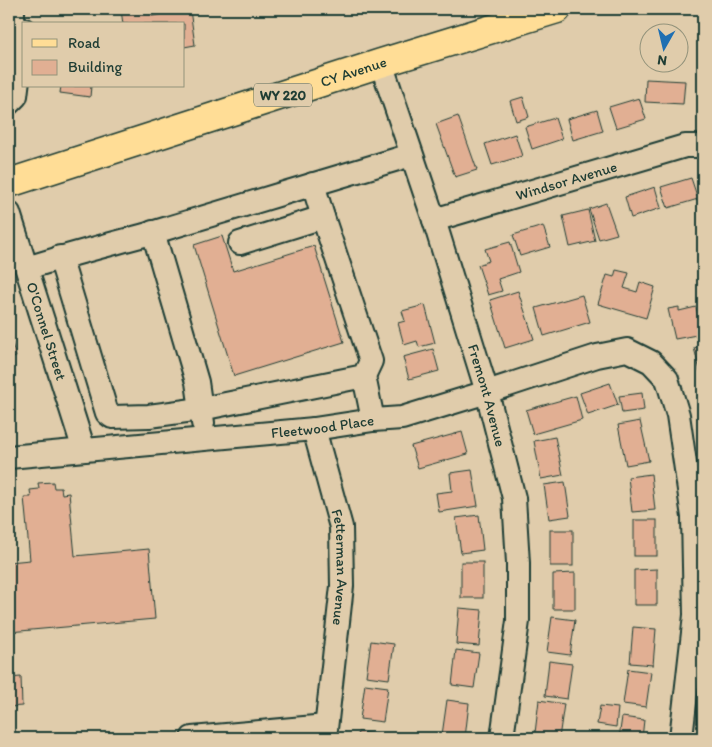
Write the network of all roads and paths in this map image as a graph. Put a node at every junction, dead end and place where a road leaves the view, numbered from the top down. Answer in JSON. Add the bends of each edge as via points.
{"nodes":[{"id":1,"x":13,"y":9,"type":"edge"},
{"id":2,"x":26,"y":9,"type":"edge"},
{"id":3,"x":557,"y":9,"type":"edge"},
{"id":4,"x":25,"y":22,"type":"edge"},
{"id":5,"x":22,"y":30,"type":"edge"},
{"id":6,"x":22,"y":48,"type":"edge"},
{"id":7,"x":381,"y":63,"type":"junction"},
{"id":8,"x":9,"y":103,"type":"edge"},
{"id":9,"x":701,"y":147,"type":"edge"},
{"id":10,"x":411,"y":155,"type":"junction"},
{"id":11,"x":9,"y":183,"type":"edge"},
{"id":12,"x":313,"y":184,"type":"junction"},
{"id":13,"x":9,"y":213,"type":"edge"},
{"id":14,"x":323,"y":217,"type":"junction"},
{"id":15,"x":434,"y":220,"type":"junction"},
{"id":16,"x":153,"y":232,"type":"junction"},
{"id":17,"x":240,"y":243,"type":"dead end"},
{"id":18,"x":60,"y":257,"type":"junction"},
{"id":19,"x":27,"y":268,"type":"junction"},
{"id":20,"x":364,"y":376,"type":"junction"},
{"id":21,"x":487,"y":392,"type":"junction"},
{"id":22,"x":201,"y":409,"type":"junction"},
{"id":23,"x":373,"y":420,"type":"junction"},
{"id":24,"x":314,"y":430,"type":"junction"},
{"id":25,"x":205,"y":439,"type":"junction"},
{"id":26,"x":84,"y":450,"type":"junction"},
{"id":27,"x":9,"y":457,"type":"edge"},
{"id":28,"x":699,"y":616,"type":"edge"},
{"id":29,"x":326,"y":732,"type":"edge"},
{"id":30,"x":192,"y":738,"type":"edge"},
{"id":31,"x":502,"y":738,"type":"edge"},
{"id":32,"x":680,"y":738,"type":"edge"}],
"edges":[{"from":1,"to":5,"type":"street","via":[[13,20]]},
{"from":2,"to":4,"type":"street"},
{"from":3,"to":7,"type":"main road","name":"CY Avenue","number":"WY 220"},
{"from":6,"to":8,"type":"street","via":[[16,96]]},
{"from":7,"to":10,"type":"street","name":"Fremont Avenue"},
{"from":7,"to":11,"type":"main road","name":"CY Avenue","number":"WY 220"},
{"from":9,"to":15,"type":"street","name":"Windsor Avenue","via":[[685,146]]},
{"from":10,"to":12,"type":"street"},
{"from":10,"to":15,"type":"street","name":"Fremont Avenue"},
{"from":12,"to":14,"type":"street"},
{"from":12,"to":16,"type":"street"},
{"from":13,"to":19,"type":"street","name":"O'Connel Street"},
{"from":14,"to":17,"type":"street"},
{"from":14,"to":20,"type":"street","via":[[371,361]]},
{"from":15,"to":21,"type":"street","name":"Fremont Avenue"},
{"from":16,"to":18,"type":"street"},
{"from":16,"to":22,"type":"street","via":[[197,382]]},
{"from":18,"to":19,"type":"street"},
{"from":18,"to":22,"type":"street","via":[[107,413],[112,417],[149,416]]},
{"from":19,"to":26,"type":"street","name":"O'Connel Street"},
{"from":20,"to":22,"type":"street"},
{"from":20,"to":23,"type":"street"},
{"from":21,"to":23,"type":"street","name":"Fleetwood Place","via":[[402,418]]},
{"from":21,"to":28,"type":"street","name":"Fleetwood Place","via":[[597,356],[627,350],[651,362],[667,379],[678,415],[693,517]]},
{"from":21,"to":31,"type":"street","name":"Fremont Avenue","via":[[514,498],[518,563],[518,621]]},
{"from":22,"to":25,"type":"street"},
{"from":23,"to":24,"type":"street","name":"Fleetwood Place"},
{"from":24,"to":25,"type":"street","name":"Fleetwood Place"},
{"from":24,"to":29,"type":"street","name":"Fetterman Avenue","via":[[341,526],[342,586]]},
{"from":25,"to":26,"type":"street","name":"Fleetwood Place"},
{"from":26,"to":27,"type":"street","name":"Fleetwood Place"},
{"from":28,"to":32,"type":"street"},
{"from":29,"to":30,"type":"street"}]}
